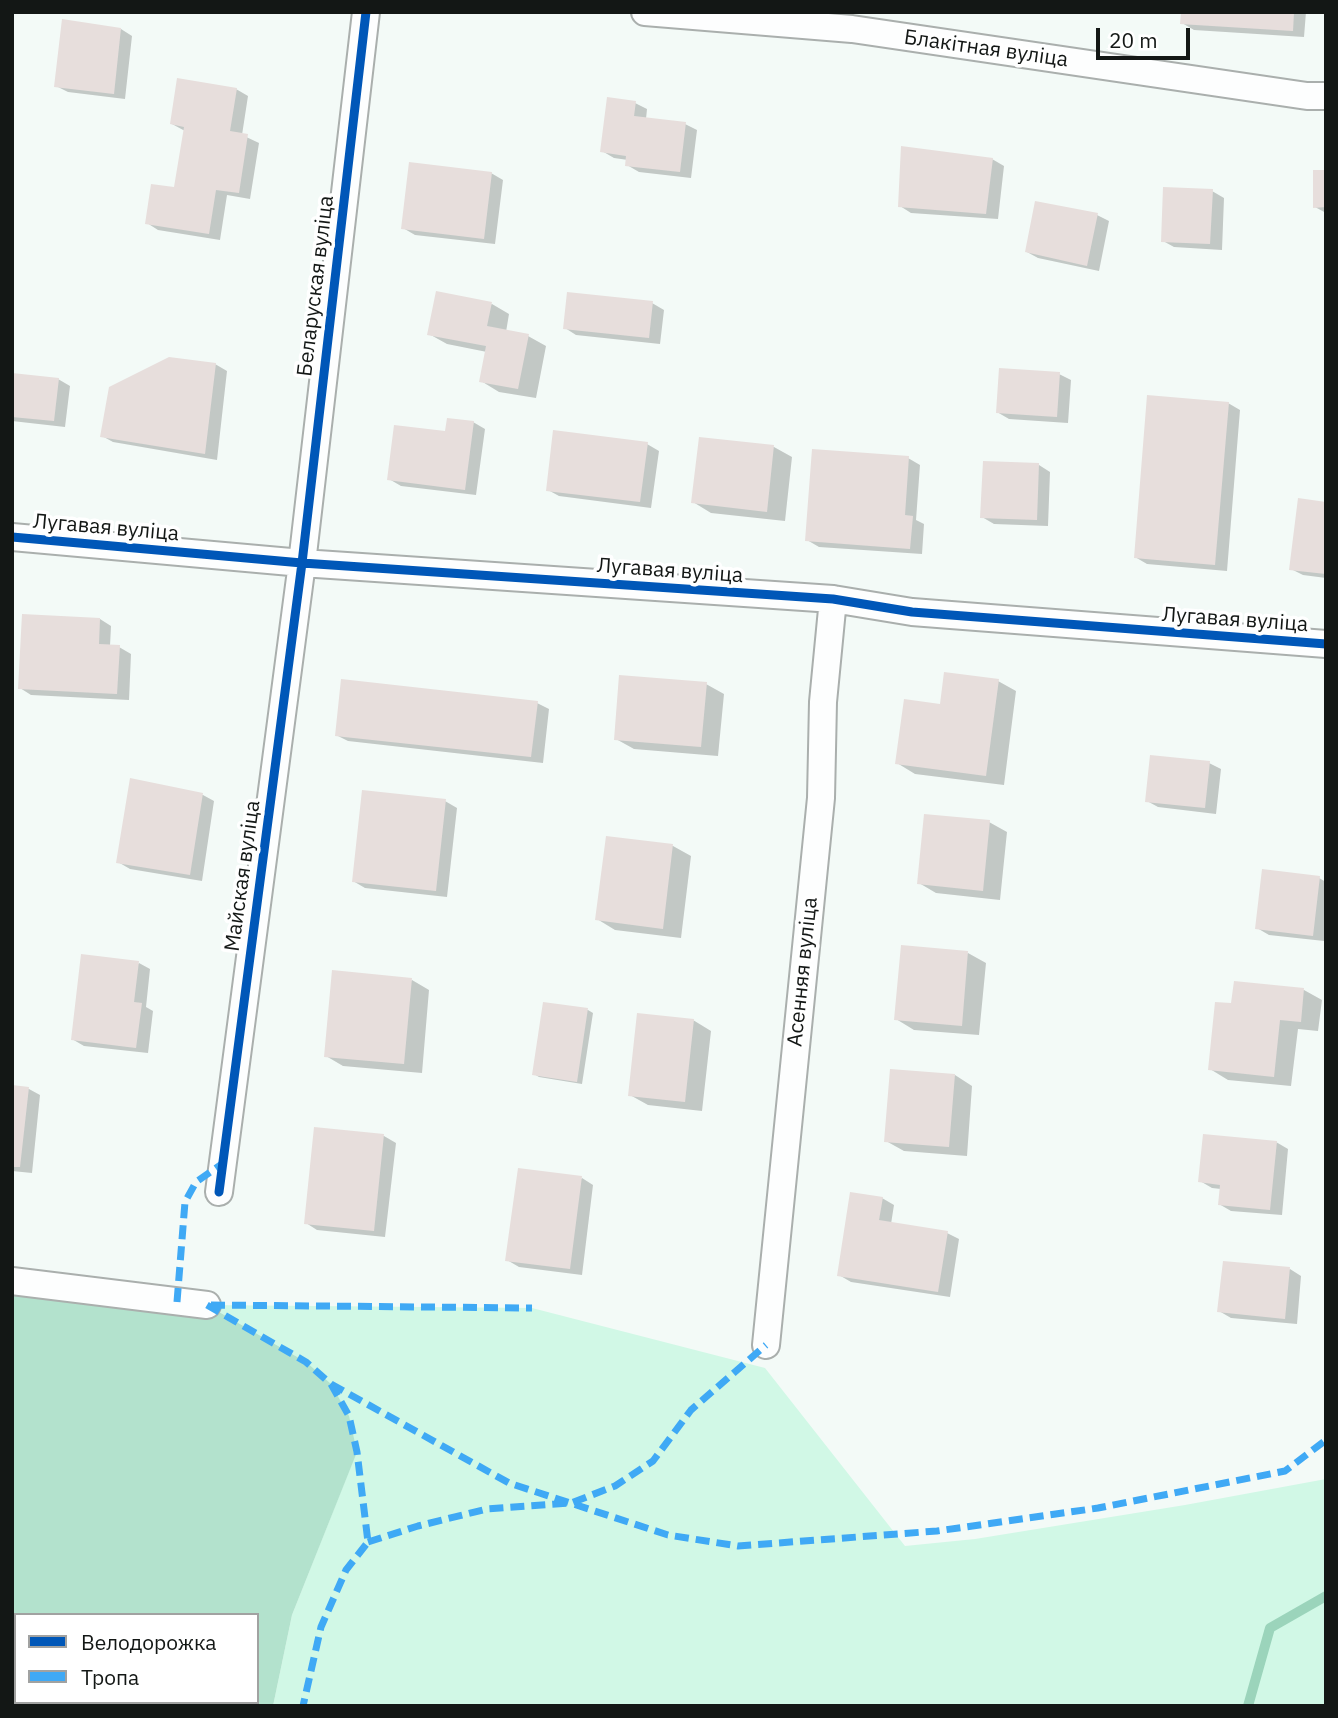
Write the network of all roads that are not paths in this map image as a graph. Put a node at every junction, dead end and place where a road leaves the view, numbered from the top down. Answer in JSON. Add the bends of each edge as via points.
{"nodes":[{"id":1,"x":366,"y":12,"type":"edge"},
{"id":2,"x":645,"y":12,"type":"edge"},
{"id":3,"x":853,"y":21,"type":"edge"},
{"id":4,"x":1326,"y":96,"type":"edge"},
{"id":5,"x":12,"y":537,"type":"edge"},
{"id":6,"x":302,"y":563,"type":"junction"},
{"id":7,"x":833,"y":599,"type":"junction"},
{"id":8,"x":1326,"y":644,"type":"edge"},
{"id":9,"x":219,"y":1192,"type":"dead end"},
{"id":10,"x":12,"y":1281,"type":"edge"},
{"id":11,"x":207,"y":1305,"type":"dead end"},
{"id":12,"x":766,"y":1345,"type":"dead end"}],
"edges":[{"from":1,"to":6,"type":"street","name":"Беларуская вуліца"},
{"from":2,"to":3,"type":"street","name":"Блакітная вуліца"},
{"from":3,"to":4,"type":"street","name":"Блакітная вуліца"},
{"from":5,"to":6,"type":"street","name":"Лугавая вуліца"},
{"from":6,"to":7,"type":"street","name":"Лугавая вуліца"},
{"from":6,"to":9,"type":"street","name":"Майская вуліца"},
{"from":7,"to":8,"type":"street","name":"Лугавая вуліца","via":[[912,612]]},
{"from":7,"to":12,"type":"street","name":"Асенняя вуліца","via":[[822,702],[821,798]]},
{"from":10,"to":11,"type":"street"}]}
